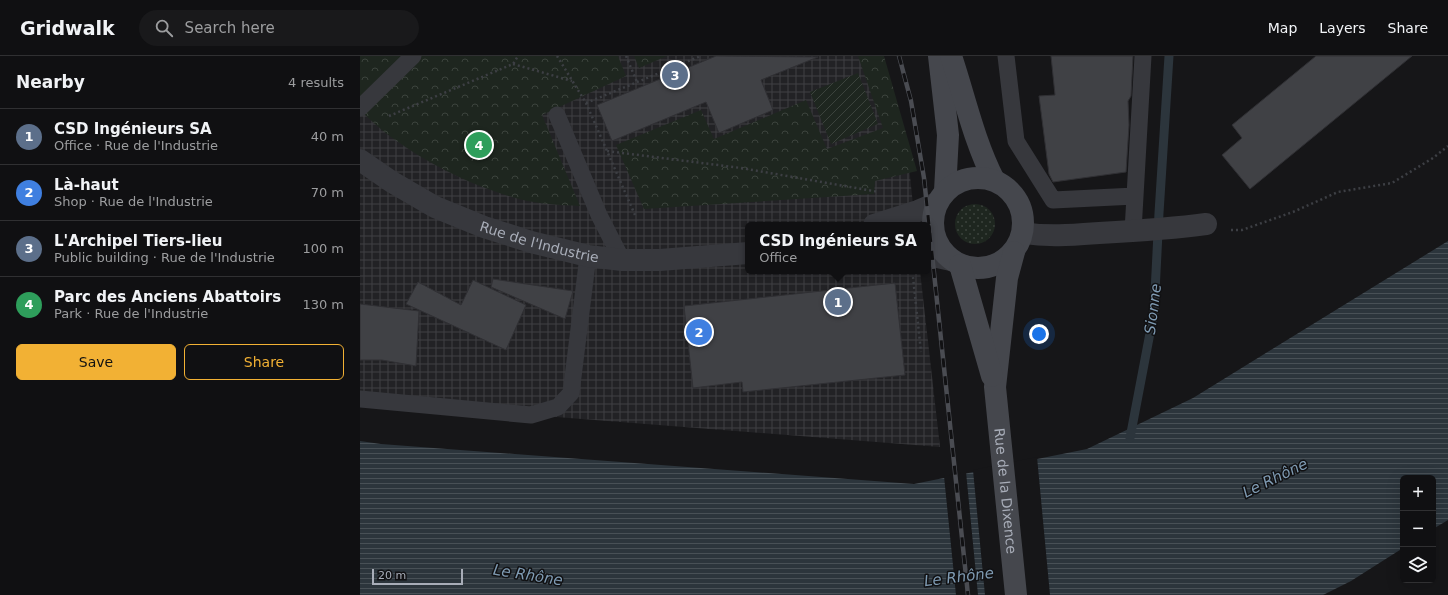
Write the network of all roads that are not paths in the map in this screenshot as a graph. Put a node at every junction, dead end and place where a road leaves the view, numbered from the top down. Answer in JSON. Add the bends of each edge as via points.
{"nodes":[{"id":1,"x":413,"y":56,"type":"edge"},
{"id":2,"x":939,"y":56,"type":"edge"},
{"id":3,"x":951,"y":56,"type":"edge"},
{"id":4,"x":1006,"y":56,"type":"edge"},
{"id":5,"x":1143,"y":56,"type":"edge"},
{"id":6,"x":360,"y":108,"type":"edge"},
{"id":7,"x":557,"y":115,"type":"dead end"},
{"id":8,"x":360,"y":160,"type":"edge"},
{"id":9,"x":994,"y":180,"type":"junction"},
{"id":10,"x":1135,"y":196,"type":"junction"},
{"id":11,"x":941,"y":197,"type":"junction"},
{"id":12,"x":883,"y":222,"type":"edge"},
{"id":13,"x":1206,"y":224,"type":"road end"},
{"id":14,"x":1139,"y":231,"type":"junction"},
{"id":15,"x":1023,"y":233,"type":"junction"},
{"id":16,"x":1014,"y":252,"type":"junction"},
{"id":17,"x":744,"y":253,"type":"edge"},
{"id":18,"x":588,"y":256,"type":"junction"},
{"id":19,"x":931,"y":256,"type":"edge"},
{"id":20,"x":622,"y":260,"type":"junction"},
{"id":21,"x":955,"y":263,"type":"junction"},
{"id":22,"x":995,"y":392,"type":"junction"},
{"id":23,"x":360,"y":399,"type":"edge"},
{"id":24,"x":1016,"y":595,"type":"edge"}],
"edges":[{"from":1,"to":6,"type":"lane"},
{"from":2,"to":11,"type":"main road","via":[[948,135]]},
{"from":3,"to":9,"type":"main road","via":[[979,148]]},
{"from":4,"to":10,"type":"lane","via":[[1016,141],[1053,200]]},
{"from":5,"to":10,"type":"lane"},
{"from":7,"to":20,"type":"lane","via":[[599,215]]},
{"from":8,"to":18,"type":"street","name":"Rue de l'Industrie","via":[[435,207],[484,227]]},
{"from":9,"to":11,"type":"main road","via":[[968,178],[958,182]]},
{"from":9,"to":15,"type":"main road","via":[[1007,188],[1017,199],[1023,214]]},
{"from":10,"to":14,"type":"lane"},
{"from":11,"to":12,"type":"street","via":[[918,211]]},
{"from":11,"to":21,"type":"main road","via":[[933,213],[934,236],[939,247]]},
{"from":13,"to":14,"type":"street"},
{"from":14,"to":15,"type":"street","via":[[1042,236]]},
{"from":15,"to":16,"type":"main road"},
{"from":16,"to":21,"type":"main road","via":[[1002,263],[986,268],[970,268]]},
{"from":16,"to":22,"type":"main road","name":"Rue de la Dixence","via":[[1007,278]]},
{"from":17,"to":20,"type":"street","name":"Rue de l'Industrie","via":[[660,260]]},
{"from":18,"to":20,"type":"street","name":"Rue de l'Industrie"},
{"from":18,"to":23,"type":"lane","via":[[571,393],[558,407],[531,415]]},
{"from":19,"to":21,"type":"street"},
{"from":21,"to":22,"type":"main road","name":"Rue de la Dixence"},
{"from":22,"to":24,"type":"main road","name":"Rue de la Dixence"}]}
